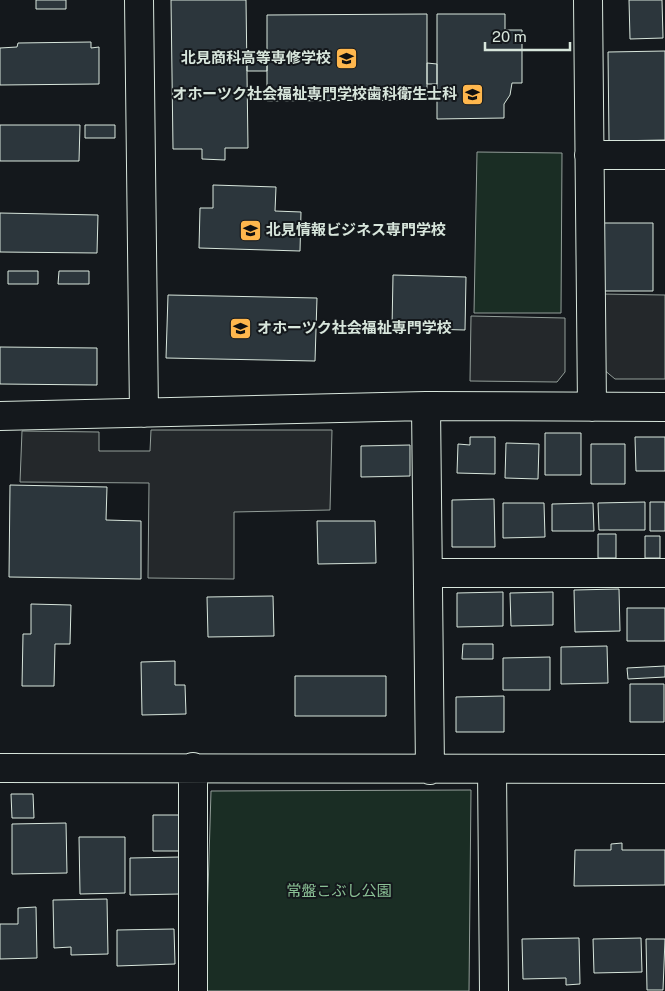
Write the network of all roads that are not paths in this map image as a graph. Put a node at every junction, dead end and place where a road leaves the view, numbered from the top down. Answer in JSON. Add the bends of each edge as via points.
{"nodes":[{"id":1,"x":139,"y":0,"type":"edge"},
{"id":2,"x":588,"y":0,"type":"edge"},
{"id":3,"x":665,"y":155,"type":"edge"},
{"id":4,"x":589,"y":156,"type":"junction"},
{"id":5,"x":426,"y":406,"type":"junction"},
{"id":6,"x":592,"y":406,"type":"junction"},
{"id":7,"x":665,"y":407,"type":"edge"},
{"id":8,"x":144,"y":413,"type":"junction"},
{"id":9,"x":0,"y":416,"type":"edge"},
{"id":10,"x":429,"y":573,"type":"junction"},
{"id":11,"x":665,"y":573,"type":"edge"},
{"id":12,"x":193,"y":767,"type":"junction"},
{"id":13,"x":0,"y":768,"type":"edge"},
{"id":14,"x":492,"y":769,"type":"junction"},
{"id":15,"x":665,"y":769,"type":"edge"},
{"id":16,"x":430,"y":770,"type":"junction"},
{"id":17,"x":193,"y":991,"type":"edge"},
{"id":18,"x":494,"y":991,"type":"edge"}],
"edges":[{"from":1,"to":8,"type":"street"},
{"from":2,"to":4,"type":"street"},
{"from":3,"to":4,"type":"street"},
{"from":4,"to":6,"type":"street"},
{"from":5,"to":6,"type":"street"},
{"from":5,"to":8,"type":"street"},
{"from":5,"to":10,"type":"street"},
{"from":6,"to":7,"type":"street"},
{"from":8,"to":9,"type":"street"},
{"from":10,"to":11,"type":"street"},
{"from":10,"to":16,"type":"street"},
{"from":12,"to":13,"type":"street"},
{"from":12,"to":16,"type":"street"},
{"from":12,"to":17,"type":"street"},
{"from":14,"to":15,"type":"street"},
{"from":14,"to":16,"type":"street"},
{"from":14,"to":18,"type":"street"}]}
